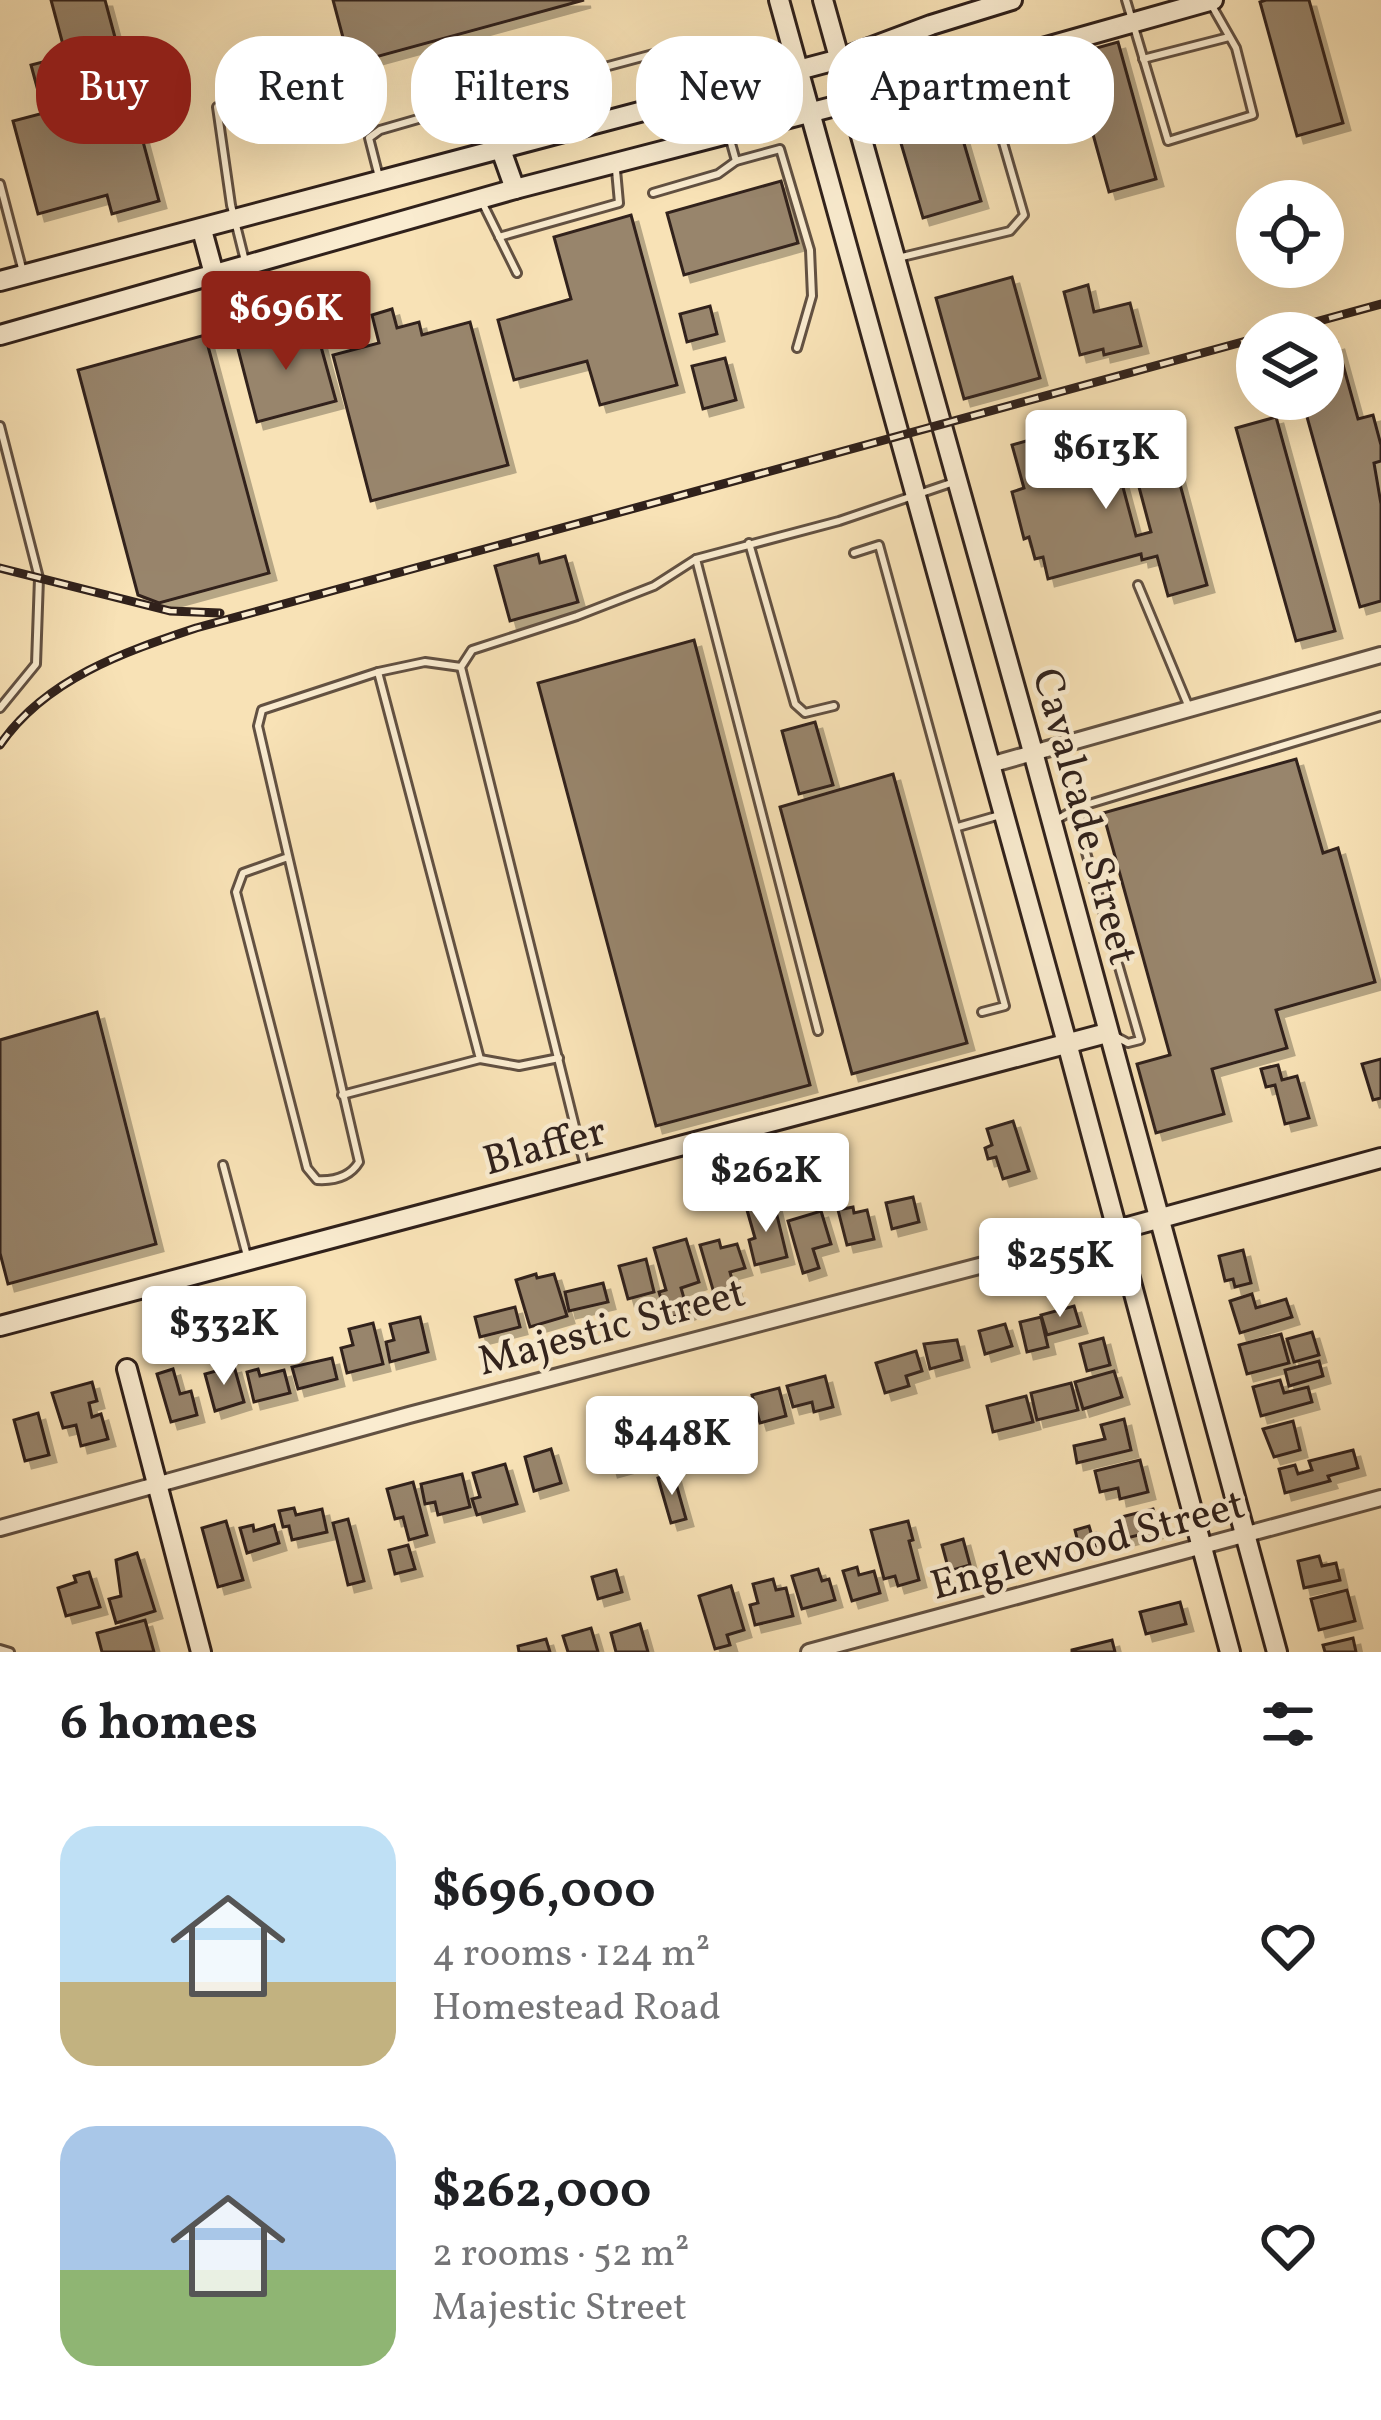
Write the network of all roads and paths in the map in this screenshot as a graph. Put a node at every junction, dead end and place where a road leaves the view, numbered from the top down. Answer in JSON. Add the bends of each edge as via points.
{"nodes":[{"id":1,"x":779,"y":0,"type":"edge"},
{"id":2,"x":823,"y":0,"type":"edge"},
{"id":3,"x":1011,"y":0,"type":"edge"},
{"id":4,"x":1126,"y":0,"type":"edge"},
{"id":5,"x":1212,"y":0,"type":"edge"},
{"id":6,"x":1152,"y":8,"type":"edge"},
{"id":7,"x":1131,"y":22,"type":"junction"},
{"id":8,"x":789,"y":36,"type":"edge"},
{"id":9,"x":833,"y":36,"type":"edge"},
{"id":10,"x":902,"y":36,"type":"edge"},
{"id":11,"x":1081,"y":36,"type":"edge"},
{"id":12,"x":1229,"y":37,"type":"junction"},
{"id":13,"x":1142,"y":59,"type":"junction"},
{"id":14,"x":803,"y":85,"type":"edge"},
{"id":15,"x":827,"y":107,"type":"edge"},
{"id":16,"x":810,"y":111,"type":"junction"},
{"id":17,"x":803,"y":113,"type":"edge"},
{"id":18,"x":411,"y":121,"type":"edge"},
{"id":19,"x":223,"y":144,"type":"edge"},
{"id":20,"x":512,"y":144,"type":"edge"},
{"id":21,"x":687,"y":144,"type":"edge"},
{"id":22,"x":732,"y":144,"type":"edge"},
{"id":23,"x":863,"y":144,"type":"edge"},
{"id":24,"x":1003,"y":144,"type":"edge"},
{"id":25,"x":500,"y":147,"type":"junction"},
{"id":26,"x":736,"y":161,"type":"junction"},
{"id":27,"x":615,"y":163,"type":"junction"},
{"id":28,"x":380,"y":180,"type":"junction"},
{"id":29,"x":0,"y":184,"type":"edge"},
{"id":30,"x":515,"y":189,"type":"junction"},
{"id":31,"x":653,"y":193,"type":"dead end"},
{"id":32,"x":481,"y":199,"type":"junction"},
{"id":33,"x":235,"y":221,"type":"junction"},
{"id":34,"x":202,"y":230,"type":"junction"},
{"id":35,"x":499,"y":237,"type":"junction"},
{"id":36,"x":895,"y":259,"type":"junction"},
{"id":37,"x":246,"y":265,"type":"junction"},
{"id":38,"x":517,"y":273,"type":"dead end"},
{"id":39,"x":214,"y":274,"type":"junction"},
{"id":40,"x":23,"y":275,"type":"junction"},
{"id":41,"x":0,"y":281,"type":"edge"},
{"id":42,"x":0,"y":314,"type":"edge"},
{"id":43,"x":4,"y":335,"type":"edge"},
{"id":44,"x":796,"y":348,"type":"dead end"},
{"id":45,"x":0,"y":426,"type":"edge"},
{"id":46,"x":957,"y":481,"type":"junction"},
{"id":47,"x":914,"y":495,"type":"junction"},
{"id":48,"x":749,"y":543,"type":"junction"},
{"id":49,"x":854,"y":553,"type":"dead end"},
{"id":50,"x":696,"y":559,"type":"junction"},
{"id":51,"x":1138,"y":585,"type":"dead end"},
{"id":52,"x":1381,"y":656,"type":"edge"},
{"id":53,"x":461,"y":668,"type":"junction"},
{"id":54,"x":379,"y":672,"type":"junction"},
{"id":55,"x":834,"y":706,"type":"dead end"},
{"id":56,"x":0,"y":708,"type":"edge"},
{"id":57,"x":1189,"y":709,"type":"junction"},
{"id":58,"x":1381,"y":716,"type":"edge"},
{"id":59,"x":1033,"y":752,"type":"junction"},
{"id":60,"x":990,"y":765,"type":"junction"},
{"id":61,"x":1079,"y":807,"type":"junction"},
{"id":62,"x":1003,"y":814,"type":"junction"},
{"id":63,"x":1051,"y":821,"type":"junction"},
{"id":64,"x":958,"y":827,"type":"junction"},
{"id":65,"x":288,"y":857,"type":"junction"},
{"id":66,"x":982,"y":1012,"type":"dead end"},
{"id":67,"x":818,"y":1031,"type":"dead end"},
{"id":68,"x":1107,"y":1033,"type":"junction"},
{"id":69,"x":1067,"y":1043,"type":"junction"},
{"id":70,"x":559,"y":1058,"type":"junction"},
{"id":71,"x":480,"y":1059,"type":"junction"},
{"id":72,"x":342,"y":1095,"type":"junction"},
{"id":73,"x":1381,"y":1158,"type":"edge"},
{"id":74,"x":223,"y":1165,"type":"dead end"},
{"id":75,"x":585,"y":1170,"type":"junction"},
{"id":76,"x":1160,"y":1218,"type":"junction"},
{"id":77,"x":1117,"y":1230,"type":"junction"},
{"id":78,"x":248,"y":1260,"type":"junction"},
{"id":79,"x":0,"y":1326,"type":"edge"},
{"id":80,"x":127,"y":1369,"type":"dead end"},
{"id":81,"x":157,"y":1484,"type":"junction"},
{"id":82,"x":1381,"y":1498,"type":"edge"},
{"id":83,"x":0,"y":1528,"type":"edge"},
{"id":84,"x":1245,"y":1534,"type":"junction"},
{"id":85,"x":1202,"y":1546,"type":"junction"},
{"id":86,"x":0,"y":1649,"type":"edge"},
{"id":87,"x":10,"y":1652,"type":"edge"},
{"id":88,"x":201,"y":1652,"type":"edge"},
{"id":89,"x":809,"y":1652,"type":"edge"},
{"id":90,"x":1230,"y":1652,"type":"edge"},
{"id":91,"x":1277,"y":1652,"type":"edge"}],
"edges":[{"from":1,"to":8,"type":"main road","name":"Cavalcade Street"},
{"from":2,"to":9,"type":"main road","name":"Cavalcade Street"},
{"from":3,"to":10,"type":"main road"},
{"from":4,"to":7,"type":"lane"},
{"from":5,"to":6,"type":"main road"},
{"from":5,"to":12,"type":"lane"},
{"from":6,"to":7,"type":"main road"},
{"from":7,"to":11,"type":"main road"},
{"from":7,"to":13,"type":"lane"},
{"from":12,"to":13,"type":"lane"},
{"from":12,"to":13,"type":"lane","via":[[1253,115],[1168,141]]},
{"from":14,"to":16,"type":"main road","name":"Cavalcade Street"},
{"from":15,"to":16,"type":"main road"},
{"from":16,"to":17,"type":"main road"},
{"from":16,"to":47,"type":"main road","name":"Cavalcade Street"},
{"from":18,"to":28,"type":"lane","via":[[369,138]]},
{"from":19,"to":33,"type":"lane"},
{"from":20,"to":25,"type":"main road"},
{"from":21,"to":27,"type":"main road"},
{"from":22,"to":26,"type":"lane"},
{"from":23,"to":36,"type":"main road","name":"Cavalcade Street"},
{"from":24,"to":36,"type":"lane","via":[[1024,214],[1010,231]]},
{"from":25,"to":28,"type":"main road"},
{"from":25,"to":30,"type":"main road"},
{"from":26,"to":31,"type":"lane"},
{"from":26,"to":44,"type":"lane","via":[[780,149],[809,250],[812,296]]},
{"from":27,"to":30,"type":"main road"},
{"from":27,"to":35,"type":"lane","via":[[620,203]]},
{"from":28,"to":33,"type":"main road"},
{"from":29,"to":40,"type":"lane"},
{"from":30,"to":32,"type":"main road"},
{"from":32,"to":35,"type":"lane"},
{"from":32,"to":37,"type":"main road"},
{"from":33,"to":34,"type":"main road"},
{"from":33,"to":37,"type":"lane"},
{"from":34,"to":39,"type":"main road"},
{"from":34,"to":40,"type":"main road"},
{"from":35,"to":38,"type":"lane"},
{"from":36,"to":46,"type":"main road","name":"Cavalcade Street"},
{"from":37,"to":39,"type":"main road"},
{"from":39,"to":43,"type":"main road"},
{"from":40,"to":41,"type":"main road"},
{"from":42,"to":43,"type":"main road"},
{"from":45,"to":56,"type":"lane","via":[[39,578],[36,664]]},
{"from":46,"to":47,"type":"lane"},
{"from":46,"to":59,"type":"main road","name":"Cavalcade Street"},
{"from":47,"to":48,"type":"lane"},
{"from":47,"to":60,"type":"main road","name":"Cavalcade Street"},
{"from":48,"to":50,"type":"lane"},
{"from":48,"to":55,"type":"lane","via":[[795,704],[805,713]]},
{"from":49,"to":64,"type":"lane","via":[[879,545]]},
{"from":50,"to":53,"type":"lane","via":[[654,586],[472,650]]},
{"from":50,"to":67,"type":"lane"},
{"from":51,"to":57,"type":"lane"},
{"from":52,"to":57,"type":"street"},
{"from":53,"to":54,"type":"lane","via":[[425,662]]},
{"from":53,"to":70,"type":"lane"},
{"from":54,"to":65,"type":"lane","via":[[262,710],[258,726]]},
{"from":54,"to":71,"type":"lane"},
{"from":57,"to":59,"type":"street"},
{"from":58,"to":61,"type":"lane"},
{"from":59,"to":60,"type":"street"},
{"from":59,"to":63,"type":"main road","name":"Cavalcade Street"},
{"from":60,"to":62,"type":"main road","name":"Cavalcade Street"},
{"from":61,"to":63,"type":"lane"},
{"from":61,"to":68,"type":"lane","via":[[1140,1040]]},
{"from":62,"to":64,"type":"lane"},
{"from":62,"to":69,"type":"main road","name":"Cavalcade Street"},
{"from":63,"to":68,"type":"main road","name":"Cavalcade Street"},
{"from":64,"to":66,"type":"lane","via":[[1005,1006]]},
{"from":65,"to":72,"type":"lane"},
{"from":65,"to":72,"type":"lane","via":[[243,873],[236,892],[307,1168],[317,1180],[353,1172],[359,1162]]},
{"from":68,"to":69,"type":"main road","name":"Blaffer"},
{"from":68,"to":76,"type":"main road","name":"Cavalcade Street"},
{"from":69,"to":75,"type":"main road","name":"Blaffer"},
{"from":69,"to":77,"type":"main road","name":"Cavalcade Street"},
{"from":70,"to":71,"type":"lane","via":[[519,1066]]},
{"from":70,"to":75,"type":"lane"},
{"from":71,"to":72,"type":"lane"},
{"from":73,"to":76,"type":"main road","name":"Majestic Street"},
{"from":74,"to":78,"type":"lane"},
{"from":75,"to":78,"type":"main road","name":"Blaffer"},
{"from":76,"to":77,"type":"main road","name":"Majestic Street"},
{"from":76,"to":84,"type":"main road","name":"Cavalcade Street"},
{"from":77,"to":81,"type":"street","name":"Majestic Street"},
{"from":77,"to":85,"type":"main road","name":"Cavalcade Street"},
{"from":78,"to":79,"type":"main road","name":"Blaffer"},
{"from":80,"to":81,"type":"main road"},
{"from":81,"to":83,"type":"street","name":"Majestic Street"},
{"from":81,"to":88,"type":"main road"},
{"from":82,"to":84,"type":"street","name":"Englewood Street"},
{"from":84,"to":85,"type":"street","name":"Englewood Street"},
{"from":84,"to":91,"type":"main road","name":"Cavalcade Street"},
{"from":85,"to":89,"type":"street","name":"Englewood Street"},
{"from":85,"to":90,"type":"main road","name":"Cavalcade Street"},
{"from":86,"to":87,"type":"lane"}]}
